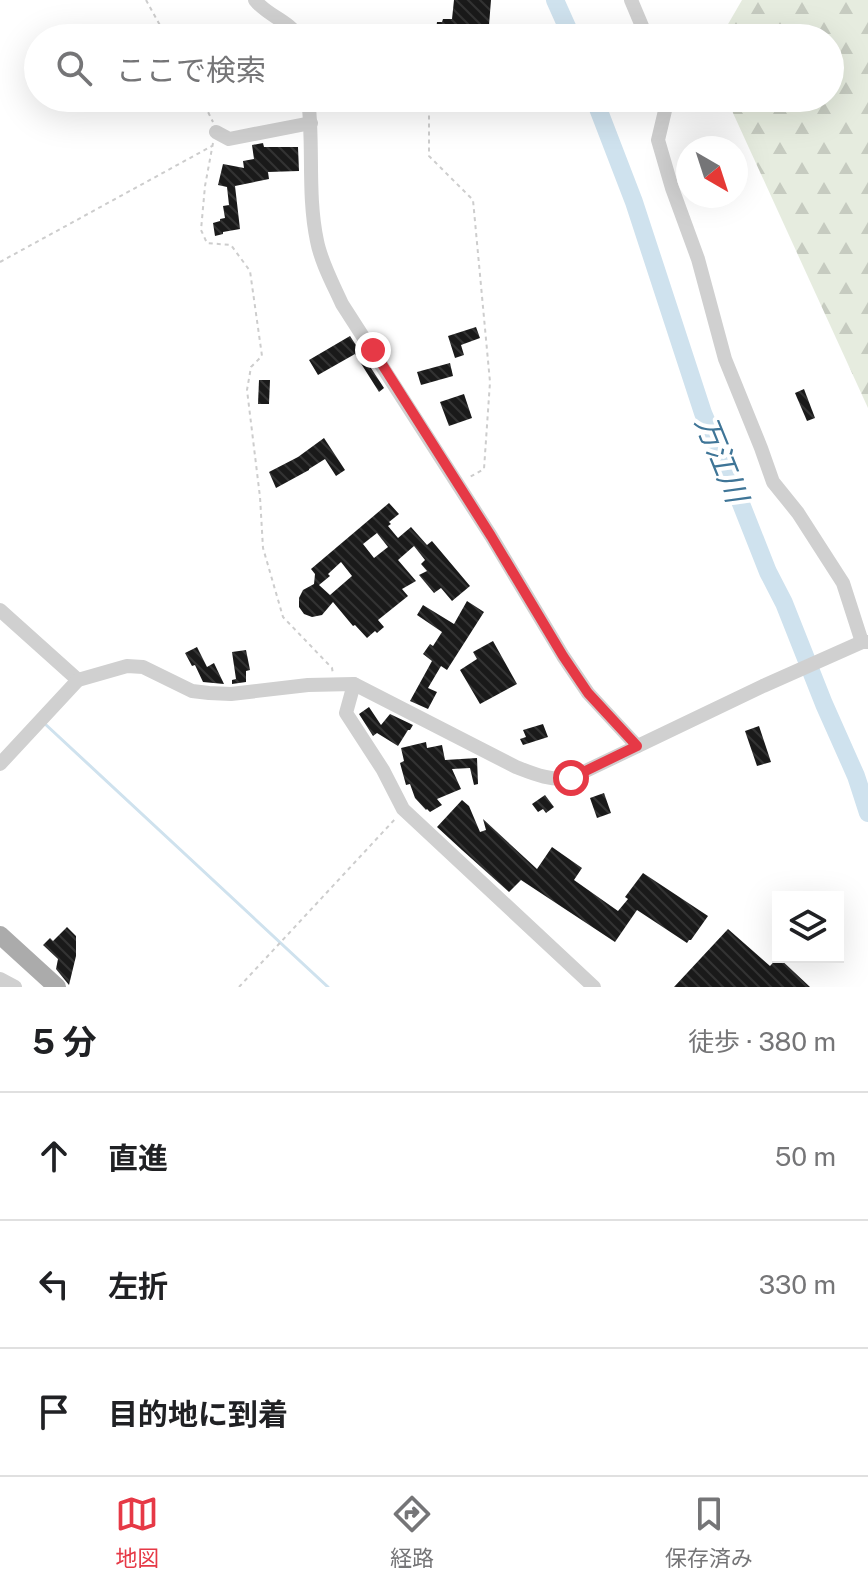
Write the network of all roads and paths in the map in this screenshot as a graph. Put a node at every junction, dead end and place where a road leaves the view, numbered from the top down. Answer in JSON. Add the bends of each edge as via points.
{"nodes":[{"id":1,"x":146,"y":0,"type":"edge"},
{"id":2,"x":255,"y":0,"type":"edge"},
{"id":3,"x":631,"y":0,"type":"edge"},
{"id":4,"x":159,"y":24,"type":"edge"},
{"id":5,"x":286,"y":24,"type":"edge"},
{"id":6,"x":641,"y":24,"type":"edge"},
{"id":7,"x":208,"y":112,"type":"edge"},
{"id":8,"x":310,"y":112,"type":"edge"},
{"id":9,"x":429,"y":112,"type":"edge"},
{"id":10,"x":665,"y":112,"type":"edge"},
{"id":11,"x":311,"y":123,"type":"junction"},
{"id":12,"x":214,"y":139,"type":"junction"},
{"id":13,"x":0,"y":262,"type":"edge"},
{"id":14,"x":468,"y":485,"type":"dead end"},
{"id":15,"x":0,"y":610,"type":"edge"},
{"id":16,"x":860,"y":644,"type":"edge"},
{"id":17,"x":78,"y":680,"type":"junction"},
{"id":18,"x":336,"y":683,"type":"junction"},
{"id":19,"x":354,"y":684,"type":"junction"},
{"id":20,"x":637,"y":746,"type":"junction"},
{"id":21,"x":0,"y":764,"type":"edge"},
{"id":22,"x":403,"y":809,"type":"junction"},
{"id":23,"x":0,"y":935,"type":"edge"},
{"id":24,"x":0,"y":979,"type":"edge"},
{"id":25,"x":15,"y":987,"type":"edge"},
{"id":26,"x":57,"y":987,"type":"edge"},
{"id":27,"x":239,"y":987,"type":"edge"},
{"id":28,"x":594,"y":987,"type":"edge"}],
"edges":[{"from":1,"to":4,"type":"path"},
{"from":2,"to":5,"type":"street"},
{"from":3,"to":6,"type":"street"},
{"from":7,"to":12,"type":"path"},
{"from":8,"to":11,"type":"street"},
{"from":9,"to":14,"type":"path","via":[[429,156],[473,200],[490,382],[484,469],[468,477]]},
{"from":10,"to":16,"type":"street","via":[[658,140],[725,359],[773,482],[843,583]]},
{"from":11,"to":12,"type":"street"},
{"from":11,"to":20,"type":"street","via":[[317,243],[342,304],[563,656],[588,693]]},
{"from":12,"to":13,"type":"path"},
{"from":12,"to":18,"type":"path","via":[[201,230],[207,243],[231,245],[250,271],[262,356],[251,367],[247,390],[263,548],[283,617],[332,668]]},
{"from":15,"to":17,"type":"street"},
{"from":16,"to":20,"type":"street"},
{"from":17,"to":18,"type":"street","via":[[127,666],[143,667],[192,691],[209,693]]},
{"from":17,"to":21,"type":"street"},
{"from":18,"to":19,"type":"street"},
{"from":19,"to":20,"type":"street","via":[[516,767],[557,780]]},
{"from":19,"to":22,"type":"street","via":[[346,713]]},
{"from":22,"to":27,"type":"path"},
{"from":22,"to":28,"type":"street"},
{"from":23,"to":26,"type":"main road"},
{"from":24,"to":25,"type":"street"}]}
